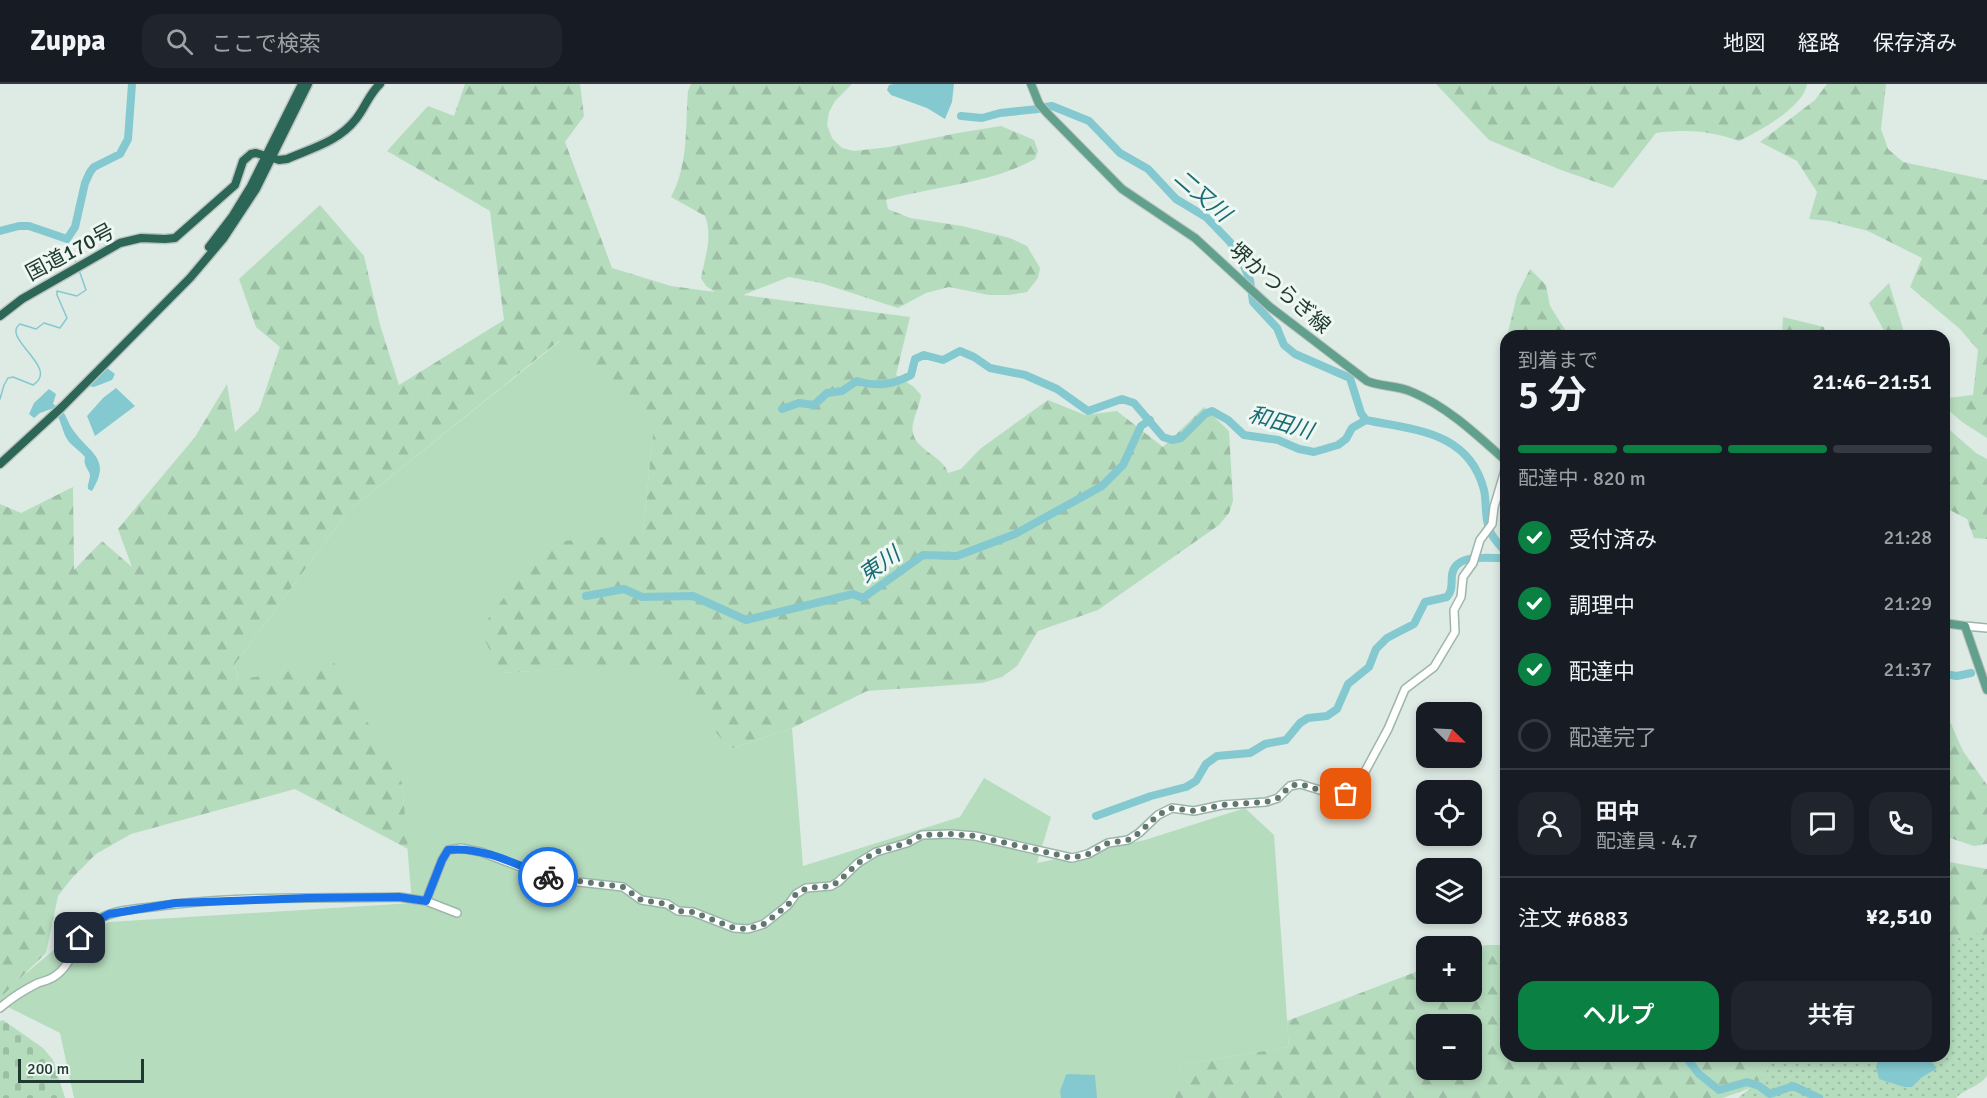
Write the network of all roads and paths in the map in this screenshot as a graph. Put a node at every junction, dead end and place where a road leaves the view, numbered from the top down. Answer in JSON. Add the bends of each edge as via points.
{"nodes":[{"id":1,"x":302,"y":84,"type":"edge"},
{"id":2,"x":308,"y":84,"type":"edge"},
{"id":3,"x":380,"y":84,"type":"edge"},
{"id":4,"x":1030,"y":84,"type":"edge"},
{"id":5,"x":270,"y":157,"type":"junction"},
{"id":6,"x":0,"y":316,"type":"edge"},
{"id":7,"x":1500,"y":456,"type":"edge"},
{"id":8,"x":0,"y":464,"type":"edge"},
{"id":9,"x":1500,"y":487,"type":"edge"},
{"id":10,"x":1950,"y":624,"type":"edge"},
{"id":11,"x":1965,"y":626,"type":"junction"},
{"id":12,"x":1987,"y":628,"type":"edge"},
{"id":13,"x":1987,"y":690,"type":"edge"},
{"id":14,"x":426,"y":901,"type":"junction"},
{"id":15,"x":457,"y":913,"type":"dead end"},
{"id":16,"x":0,"y":1008,"type":"edge"}],
"edges":[{"from":1,"to":5,"type":"highway"},
{"from":2,"to":5,"type":"highway"},
{"from":3,"to":5,"type":"highway","name":"国道170号","via":[[340,136],[287,159]]},
{"from":4,"to":7,"type":"main road","name":"堺かつらぎ線","via":[[1039,104],[1122,189],[1195,238],[1256,294],[1358,375],[1431,401]]},
{"from":5,"to":6,"type":"highway","name":"国道170号","via":[[256,153],[246,157],[235,185],[175,238],[120,243],[22,299]]},
{"from":5,"to":8,"type":"highway","via":[[256,189],[190,279],[54,416]]},
{"from":9,"to":14,"type":"street","via":[[1491,526],[1463,577],[1461,597],[1454,610],[1455,633],[1434,667],[1405,689],[1388,729],[1351,793],[1294,785],[1266,802],[1194,811],[1172,808],[1128,840],[1108,843],[1072,858],[975,836],[922,835],[876,852],[831,886],[807,888],[764,924],[748,929],[641,900],[623,887],[552,879],[461,848],[448,850]]},
{"from":10,"to":11,"type":"main road"},
{"from":11,"to":12,"type":"street"},
{"from":11,"to":13,"type":"main road"},
{"from":14,"to":15,"type":"street"},
{"from":14,"to":16,"type":"street","via":[[399,897],[290,898],[176,903],[120,911],[96,921],[54,978],[10,999]]}]}
